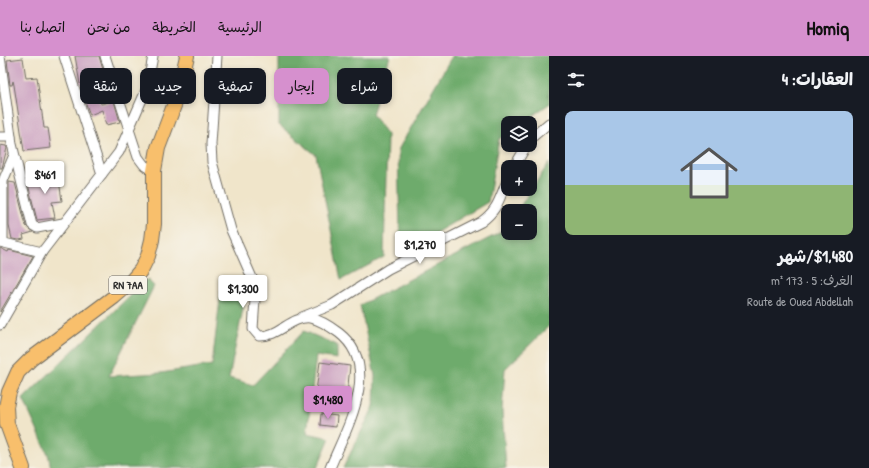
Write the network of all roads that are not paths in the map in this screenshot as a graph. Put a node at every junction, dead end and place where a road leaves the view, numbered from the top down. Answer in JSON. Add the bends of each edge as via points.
{"nodes":[{"id":1,"x":0,"y":56,"type":"edge"},
{"id":2,"x":64,"y":56,"type":"edge"},
{"id":3,"x":105,"y":56,"type":"edge"},
{"id":4,"x":152,"y":56,"type":"edge"},
{"id":5,"x":187,"y":56,"type":"edge"},
{"id":6,"x":217,"y":56,"type":"edge"},
{"id":7,"x":549,"y":123,"type":"edge"},
{"id":8,"x":130,"y":130,"type":"junction"},
{"id":9,"x":537,"y":133,"type":"edge"},
{"id":10,"x":0,"y":137,"type":"edge"},
{"id":11,"x":10,"y":137,"type":"junction"},
{"id":12,"x":14,"y":155,"type":"junction"},
{"id":13,"x":154,"y":171,"type":"junction"},
{"id":14,"x":102,"y":174,"type":"junction"},
{"id":15,"x":501,"y":196,"type":"edge"},
{"id":16,"x":63,"y":223,"type":"junction"},
{"id":17,"x":2,"y":242,"type":"edge"},
{"id":18,"x":42,"y":252,"type":"junction"},
{"id":19,"x":299,"y":318,"type":"junction"},
{"id":20,"x":0,"y":325,"type":"edge"},
{"id":21,"x":23,"y":468,"type":"edge"},
{"id":22,"x":330,"y":468,"type":"edge"}],
"edges":[{"from":1,"to":11,"type":"street"},
{"from":2,"to":14,"type":"street"},
{"from":3,"to":8,"type":"street"},
{"from":4,"to":8,"type":"street","via":[[147,88]]},
{"from":5,"to":13,"type":"main road","number":"RN 7AA","via":[[178,96],[158,148]]},
{"from":6,"to":19,"type":"street","via":[[212,162],[230,230],[253,280],[253,329],[259,336],[269,336]]},
{"from":7,"to":9,"type":"street"},
{"from":8,"to":13,"type":"street","via":[[140,162]]},
{"from":8,"to":14,"type":"street","via":[[119,152]]},
{"from":10,"to":11,"type":"street"},
{"from":11,"to":12,"type":"street"},
{"from":12,"to":16,"type":"street","via":[[32,225],[37,228]]},
{"from":12,"to":17,"type":"street","via":[[3,181]]},
{"from":13,"to":21,"type":"main road","number":"RN 7AA","via":[[152,240],[141,270],[114,297],[31,359],[18,372],[9,392],[6,407],[7,424]]},
{"from":14,"to":16,"type":"street"},
{"from":15,"to":19,"type":"street","via":[[491,215],[481,222],[388,270],[332,305]]},
{"from":16,"to":18,"type":"street"},
{"from":17,"to":18,"type":"street"},
{"from":18,"to":20,"type":"street"},
{"from":19,"to":22,"type":"street","via":[[310,318],[333,328],[351,345],[359,363],[360,378],[355,410]]}]}
